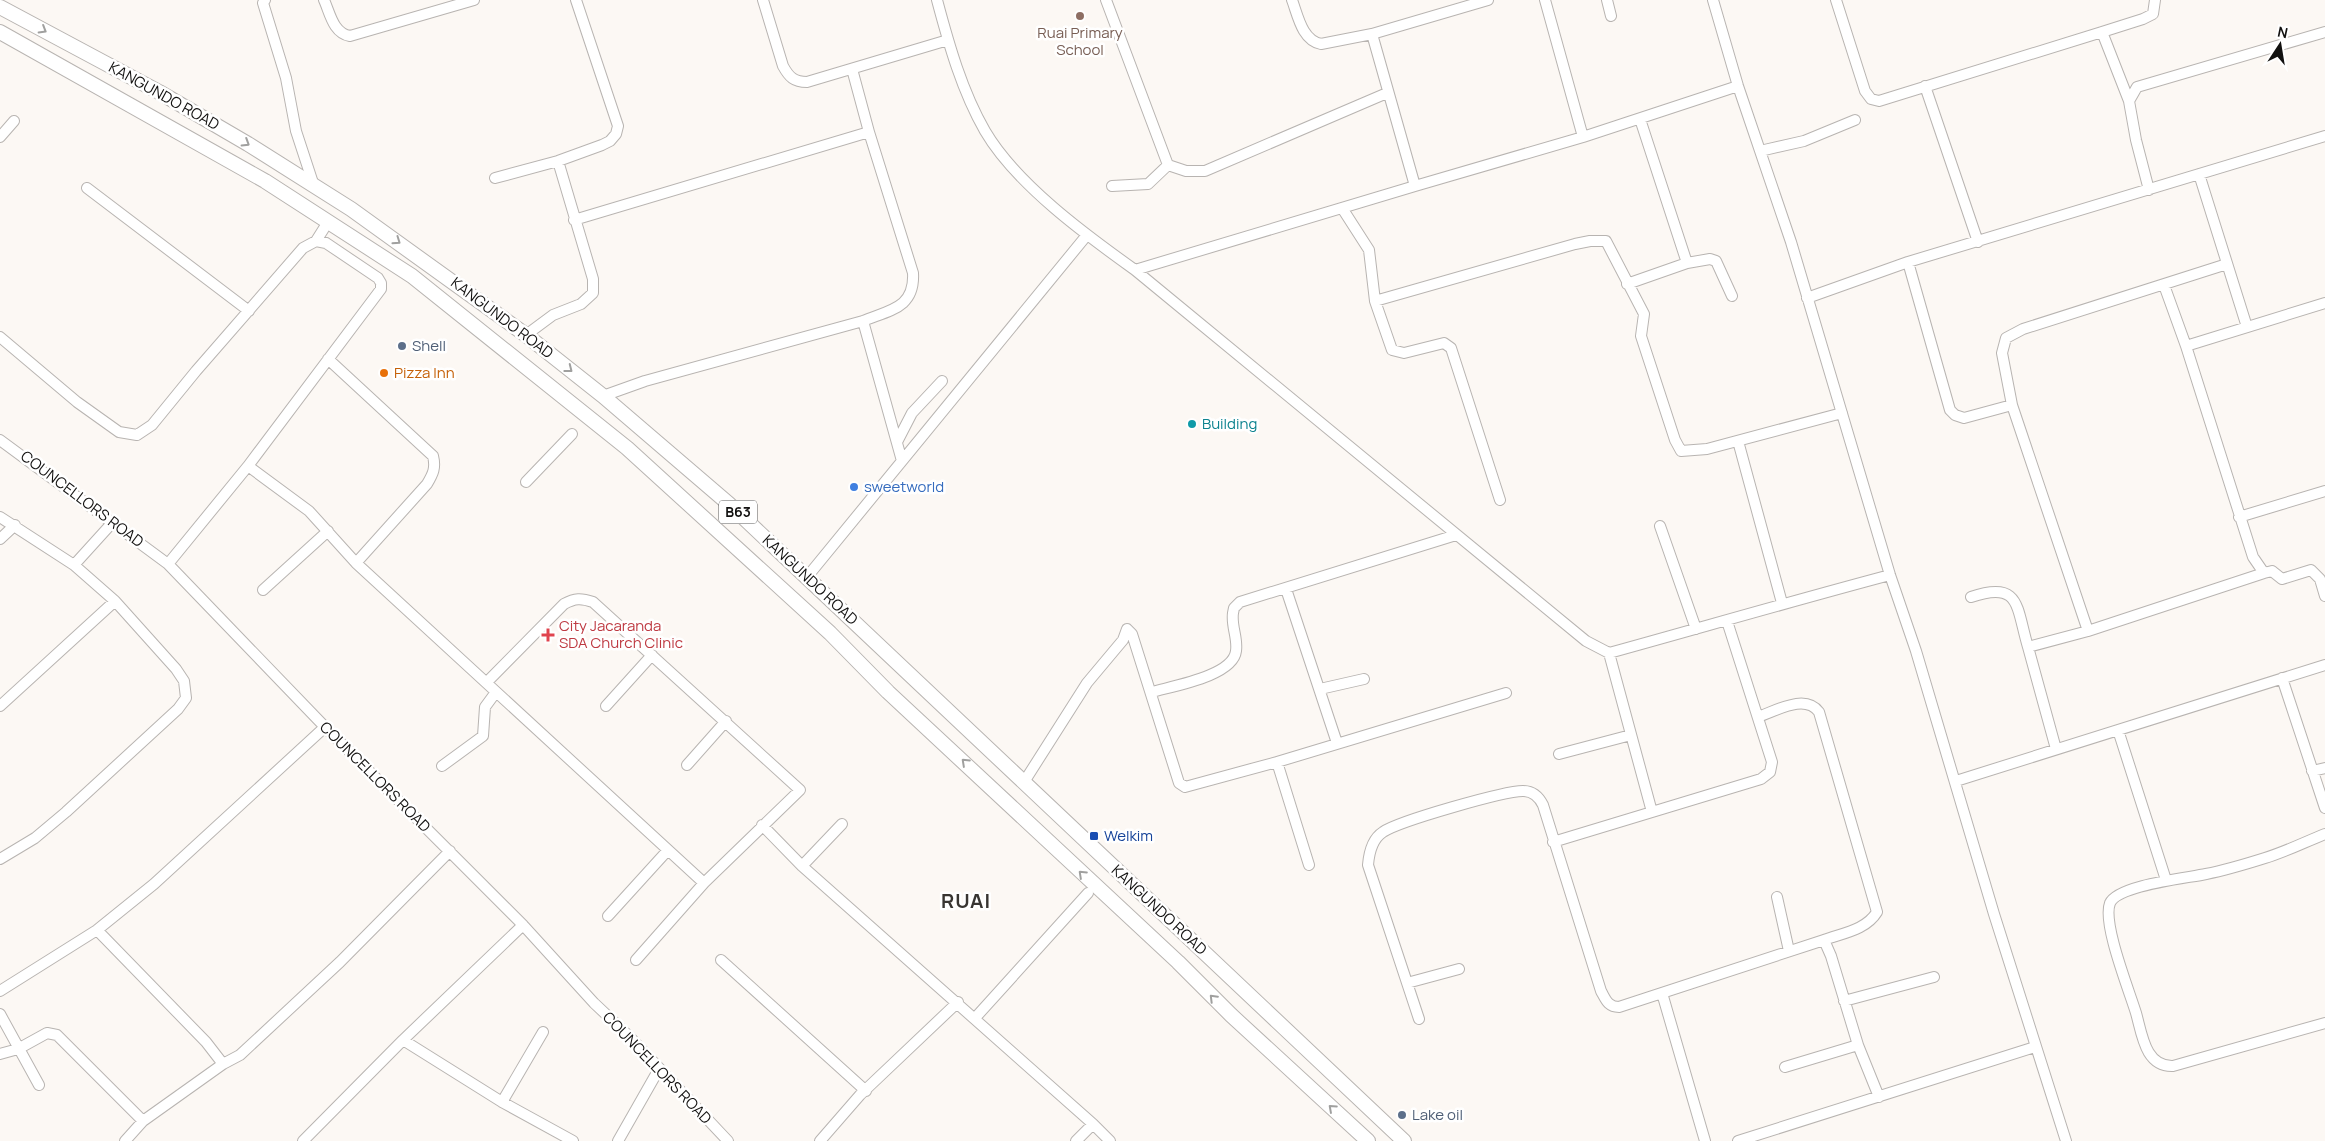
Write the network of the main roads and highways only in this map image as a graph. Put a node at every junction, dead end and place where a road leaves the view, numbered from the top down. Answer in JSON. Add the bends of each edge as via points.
{"nodes":[{"id":1,"x":0,"y":6,"type":"edge"},
{"id":2,"x":0,"y":32,"type":"edge"},
{"id":3,"x":273,"y":160,"type":"junction"},
{"id":4,"x":265,"y":181,"type":"junction"},
{"id":5,"x":377,"y":227,"type":"junction"},
{"id":6,"x":364,"y":245,"type":"junction"},
{"id":7,"x":424,"y":259,"type":"junction"},
{"id":8,"x":412,"y":276,"type":"junction"},
{"id":9,"x":1368,"y":1141,"type":"edge"},
{"id":10,"x":1404,"y":1141,"type":"edge"}],
"edges":[{"from":1,"to":3,"type":"highway","name":"KANGUNDO ROAD","number":"B63","one_way":true,"via":[[159,92]]},
{"from":2,"to":4,"type":"highway","name":"KANGUNDO ROAD","number":"B63"},
{"from":3,"to":4,"type":"highway"},
{"from":3,"to":5,"type":"highway","name":"KANGUNDO ROAD","number":"B63"},
{"from":4,"to":6,"type":"highway","name":"KANGUNDO ROAD","number":"B63"},
{"from":5,"to":6,"type":"highway"},
{"from":5,"to":7,"type":"highway","name":"KANGUNDO ROAD","number":"B63","one_way":true},
{"from":6,"to":8,"type":"highway","name":"KANGUNDO ROAD","number":"B63"},
{"from":7,"to":8,"type":"highway"},
{"from":7,"to":10,"type":"highway","name":"KANGUNDO ROAD","number":"B63","one_way":true,"via":[[603,396],[729,504]]},
{"from":9,"to":8,"type":"highway","name":"KANGUNDO ROAD","number":"B63","one_way":true,"via":[[1230,1015],[1178,962],[888,692],[830,633],[627,448]]}]}
